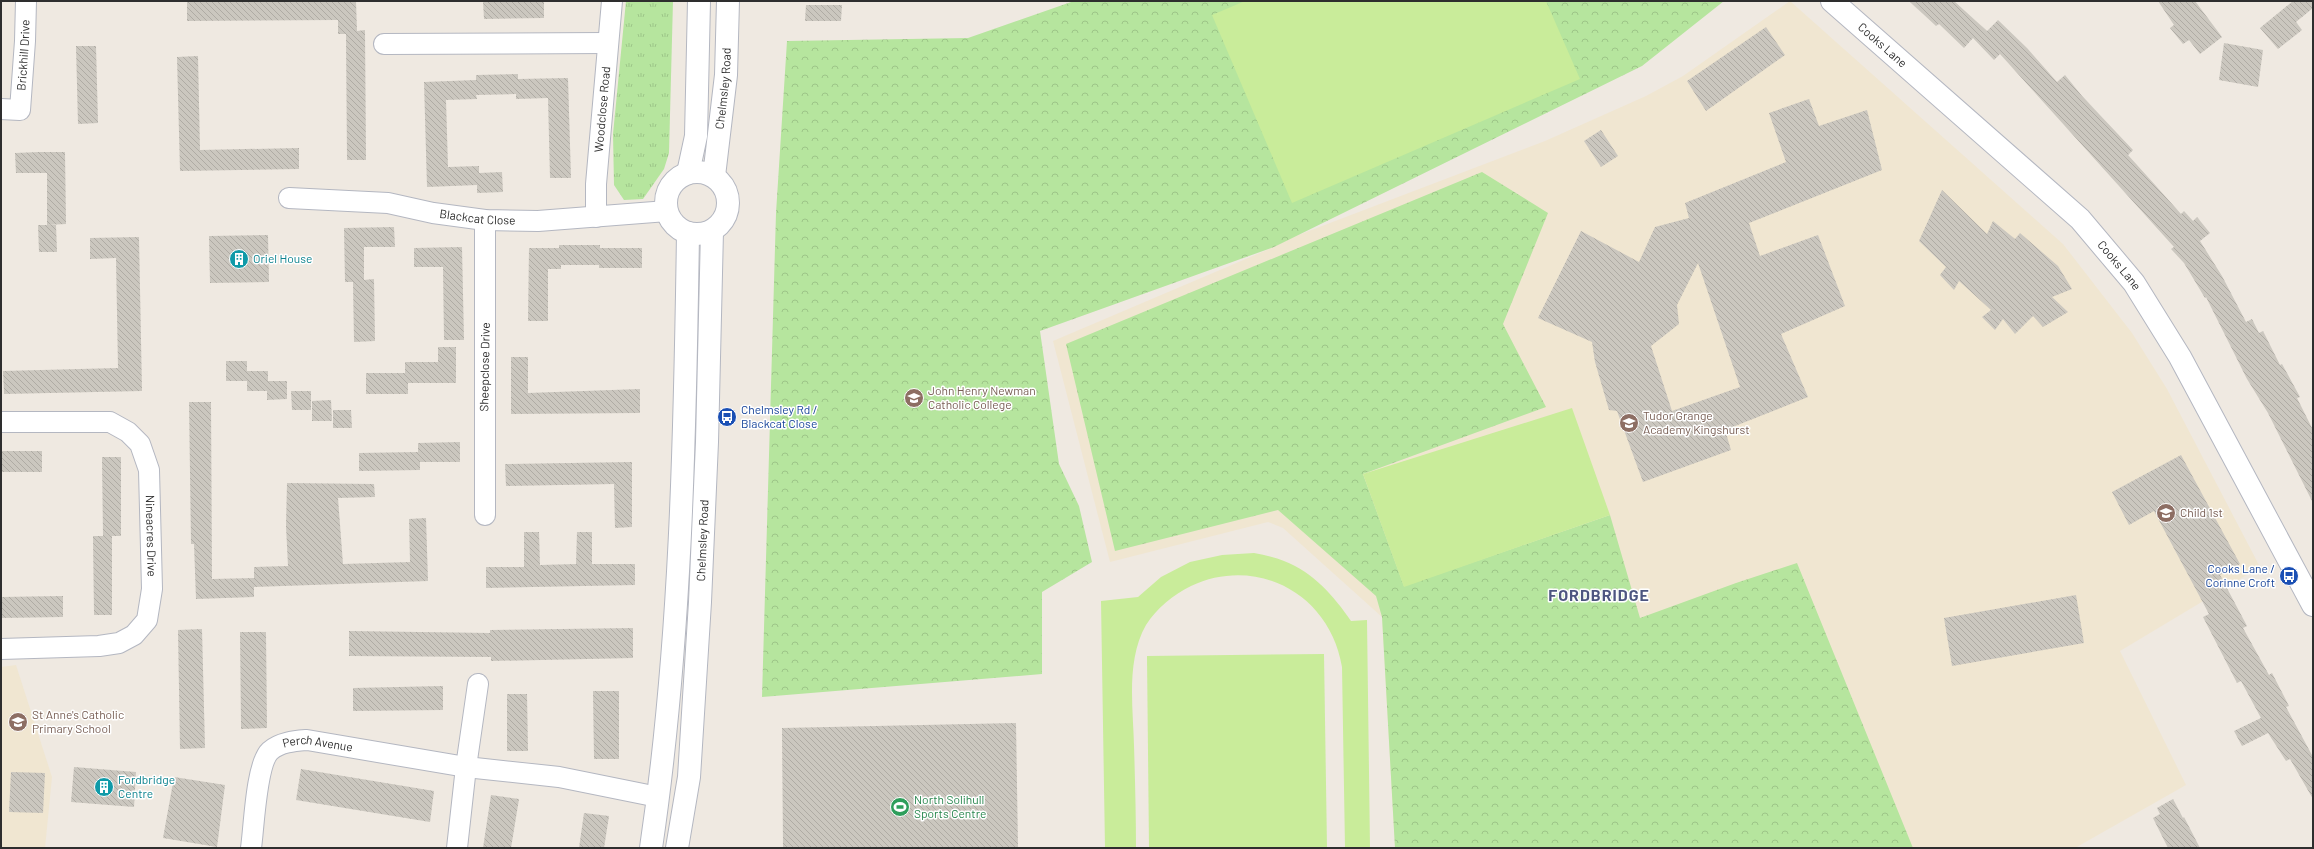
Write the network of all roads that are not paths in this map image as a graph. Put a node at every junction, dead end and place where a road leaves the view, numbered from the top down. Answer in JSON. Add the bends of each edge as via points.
{"nodes":[{"id":1,"x":26,"y":1,"type":"edge"},
{"id":2,"x":612,"y":1,"type":"edge"},
{"id":3,"x":699,"y":1,"type":"edge"},
{"id":4,"x":728,"y":1,"type":"edge"},
{"id":5,"x":1832,"y":1,"type":"edge"},
{"id":6,"x":608,"y":43,"type":"junction"},
{"id":7,"x":384,"y":44,"type":"dead end"},
{"id":8,"x":10,"y":109,"type":"edge"},
{"id":9,"x":688,"y":173,"type":"junction"},
{"id":10,"x":714,"y":176,"type":"junction"},
{"id":11,"x":289,"y":198,"type":"dead end"},
{"id":12,"x":667,"y":211,"type":"junction"},
{"id":13,"x":596,"y":217,"type":"junction"},
{"id":14,"x":484,"y":220,"type":"junction"},
{"id":15,"x":712,"y":231,"type":"junction"},
{"id":16,"x":688,"y":233,"type":"junction"},
{"id":17,"x":1,"y":422,"type":"edge"},
{"id":18,"x":485,"y":515,"type":"dead end"},
{"id":19,"x":2313,"y":605,"type":"edge"},
{"id":20,"x":1,"y":649,"type":"edge"},
{"id":21,"x":478,"y":684,"type":"dead end"},
{"id":22,"x":466,"y":767,"type":"junction"},
{"id":23,"x":658,"y":796,"type":"junction"},
{"id":24,"x":251,"y":848,"type":"edge"},
{"id":25,"x":457,"y":848,"type":"edge"},
{"id":26,"x":651,"y":848,"type":"edge"},
{"id":27,"x":677,"y":848,"type":"edge"}],
"edges":[{"from":1,"to":8,"type":"street","name":"Brickhill Drive","via":[[26,41]]},
{"from":2,"to":6,"type":"street","name":"Woodclose Road"},
{"from":3,"to":9,"type":"street","name":"Chelmsley Road","via":[[696,136]]},
{"from":4,"to":10,"type":"street","name":"Chelmsley Road","via":[[726,75]]},
{"from":5,"to":19,"type":"street","name":"Cooks Lane","via":[[2080,219],[2134,283],[2180,357]]},
{"from":6,"to":7,"type":"street"},
{"from":6,"to":13,"type":"street","name":"Woodclose Road","via":[[596,177]]},
{"from":9,"to":10,"type":"street","via":[[701,172]]},
{"from":9,"to":12,"type":"street","via":[[676,179],[668,189]]},
{"from":10,"to":15,"type":"street","via":[[725,188],[729,204],[726,216]]},
{"from":11,"to":14,"type":"street","name":"Blackcat Close","via":[[388,203],[433,213]]},
{"from":12,"to":13,"type":"street","name":"Blackcat Close"},
{"from":12,"to":16,"type":"street","via":[[676,226]]},
{"from":13,"to":14,"type":"street","name":"Blackcat Close","via":[[538,221]]},
{"from":14,"to":18,"type":"street","name":"Sheepclose Drive"},
{"from":15,"to":16,"type":"street","via":[[696,235]]},
{"from":15,"to":27,"type":"street","name":"Chelmsley Road","via":[[700,602],[689,777]]},
{"from":16,"to":23,"type":"street","name":"Chelmsley Road","via":[[684,447],[668,722]]},
{"from":17,"to":20,"type":"street","name":"Nineacres Drive","via":[[110,422],[128,432],[140,444],[149,470],[152,589],[147,620],[134,635],[119,643]]},
{"from":21,"to":22,"type":"street"},
{"from":22,"to":23,"type":"street","name":"Perch Avenue","via":[[559,778]]},
{"from":22,"to":24,"type":"street","name":"Perch Avenue","via":[[308,740],[277,746],[268,752],[261,767]]},
{"from":22,"to":25,"type":"street"},
{"from":23,"to":26,"type":"street","name":"Chelmsley Road"}]}
